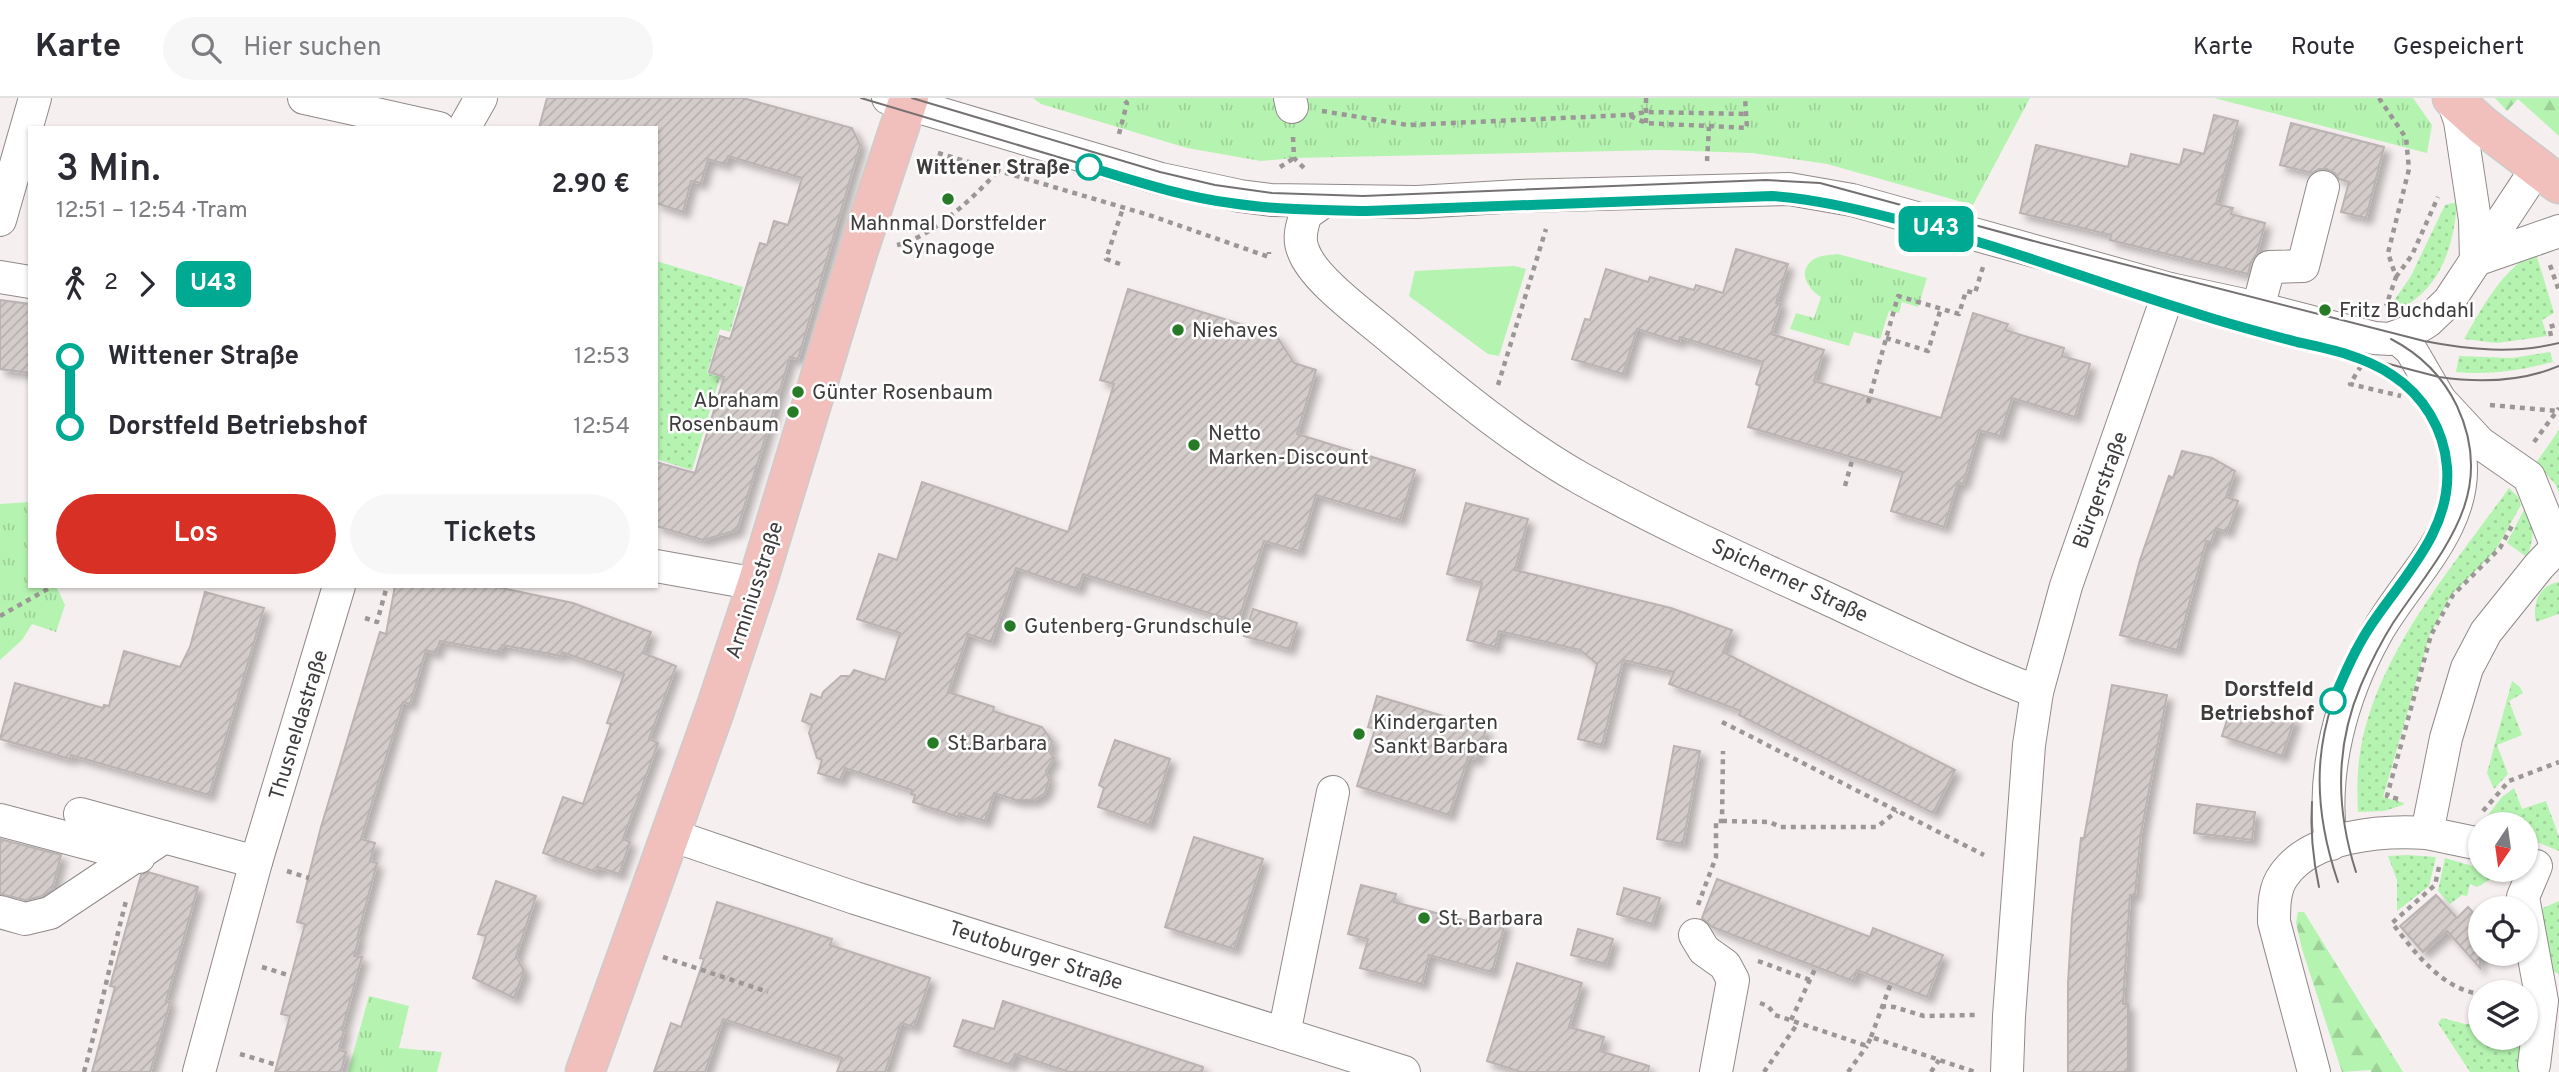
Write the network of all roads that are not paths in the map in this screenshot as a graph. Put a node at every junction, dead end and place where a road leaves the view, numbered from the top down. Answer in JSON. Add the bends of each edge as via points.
{"nodes":[{"id":1,"x":35,"y":98,"type":"edge"},
{"id":2,"x":304,"y":98,"type":"edge"},
{"id":3,"x":481,"y":98,"type":"edge"},
{"id":4,"x":2452,"y":98,"type":"edge"},
{"id":5,"x":901,"y":100,"type":"edge"},
{"id":6,"x":430,"y":126,"type":"edge"},
{"id":7,"x":465,"y":126,"type":"edge"},
{"id":8,"x":2548,"y":176,"type":"edge"},
{"id":9,"x":2323,"y":187,"type":"dead end"},
{"id":10,"x":1323,"y":202,"type":"junction"},
{"id":11,"x":0,"y":219,"type":"edge"},
{"id":12,"x":2559,"y":231,"type":"edge"},
{"id":13,"x":2476,"y":260,"type":"junction"},
{"id":14,"x":0,"y":277,"type":"edge"},
{"id":15,"x":28,"y":282,"type":"edge"},
{"id":16,"x":2169,"y":289,"type":"junction"},
{"id":17,"x":2258,"y":308,"type":"junction"},
{"id":18,"x":2385,"y":337,"type":"junction"},
{"id":19,"x":2440,"y":400,"type":"junction"},
{"id":20,"x":2558,"y":546,"type":"edge"},
{"id":21,"x":658,"y":566,"type":"edge"},
{"id":22,"x":757,"y":584,"type":"junction"},
{"id":23,"x":338,"y":588,"type":"edge"},
{"id":24,"x":2037,"y":692,"type":"junction"},
{"id":25,"x":1333,"y":792,"type":"dead end"},
{"id":26,"x":80,"y":814,"type":"dead end"},
{"id":27,"x":0,"y":820,"type":"edge"},
{"id":28,"x":2427,"y":833,"type":"junction"},
{"id":29,"x":671,"y":835,"type":"junction"},
{"id":30,"x":164,"y":838,"type":"junction"},
{"id":31,"x":2468,"y":842,"type":"edge"},
{"id":32,"x":2331,"y":844,"type":"junction"},
{"id":33,"x":139,"y":857,"type":"junction"},
{"id":34,"x":256,"y":862,"type":"junction"},
{"id":35,"x":2540,"y":868,"type":"edge"},
{"id":36,"x":0,"y":912,"type":"edge"},
{"id":37,"x":1695,"y":935,"type":"road end"},
{"id":38,"x":1284,"y":1034,"type":"junction"},
{"id":39,"x":2535,"y":1065,"type":"dead end"},
{"id":40,"x":199,"y":1072,"type":"edge"},
{"id":41,"x":585,"y":1072,"type":"edge"},
{"id":42,"x":1404,"y":1072,"type":"edge"},
{"id":43,"x":1716,"y":1072,"type":"edge"},
{"id":44,"x":2007,"y":1072,"type":"edge"},
{"id":45,"x":2314,"y":1072,"type":"edge"}],
"edges":[{"from":1,"to":11,"type":"street"},
{"from":2,"to":6,"type":"street"},
{"from":3,"to":7,"type":"street"},
{"from":4,"to":8,"type":"main road"},
{"from":4,"to":13,"type":"street","via":[[2460,121],[2475,220]]},
{"from":5,"to":10,"type":"street","via":[[1196,188],[1271,200]]},
{"from":5,"to":22,"type":"main road","name":"Arminiusstraße"},
{"from":8,"to":13,"type":"street"},
{"from":9,"to":17,"type":"street","via":[[2303,266],[2269,267]]},
{"from":10,"to":16,"type":"street","via":[[1789,189],[1852,201]]},
{"from":10,"to":24,"type":"street","name":"Spicherner Straße","via":[[1306,214],[1300,231],[1302,249],[1311,265],[1373,323],[1525,442],[1580,478],[1675,526]]},
{"from":12,"to":13,"type":"street"},
{"from":13,"to":18,"type":"street","via":[[2449,301],[2428,321]]},
{"from":14,"to":15,"type":"street"},
{"from":16,"to":17,"type":"street"},
{"from":16,"to":24,"type":"street","name":"Bürgerstraße","via":[[2066,586]]},
{"from":17,"to":18,"type":"street"},
{"from":18,"to":19,"type":"street","via":[[2411,350]]},
{"from":19,"to":20,"type":"street","via":[[2480,443],[2529,477]]},
{"from":19,"to":32,"type":"street","via":[[2461,456],[2457,496],[2441,537],[2377,632],[2351,686],[2333,755],[2328,821]]},
{"from":20,"to":28,"type":"street","via":[[2486,632],[2467,668],[2445,738]]},
{"from":21,"to":22,"type":"street"},
{"from":22,"to":29,"type":"main road","name":"Arminiusstraße"},
{"from":23,"to":34,"type":"street","name":"Thusneldastraße"},
{"from":24,"to":44,"type":"street","via":[[2028,759]]},
{"from":25,"to":38,"type":"street"},
{"from":26,"to":30,"type":"street"},
{"from":27,"to":33,"type":"street"},
{"from":28,"to":31,"type":"street"},
{"from":28,"to":32,"type":"street","via":[[2366,834]]},
{"from":29,"to":38,"type":"street","name":"Teutoburger Straße"},
{"from":29,"to":41,"type":"main road","name":"Arminiusstraße"},
{"from":30,"to":33,"type":"street"},
{"from":30,"to":34,"type":"street"},
{"from":32,"to":45,"type":"street","via":[[2297,860],[2275,897],[2274,922]]},
{"from":33,"to":36,"type":"street","via":[[50,913],[24,919]]},
{"from":34,"to":40,"type":"street","name":"Thusneldastraße"},
{"from":35,"to":39,"type":"street","via":[[2523,897],[2542,1001]]},
{"from":37,"to":43,"type":"street","via":[[1704,950],[1725,965],[1733,980]]},
{"from":38,"to":42,"type":"street","name":"Teutoburger Straße"}]}
